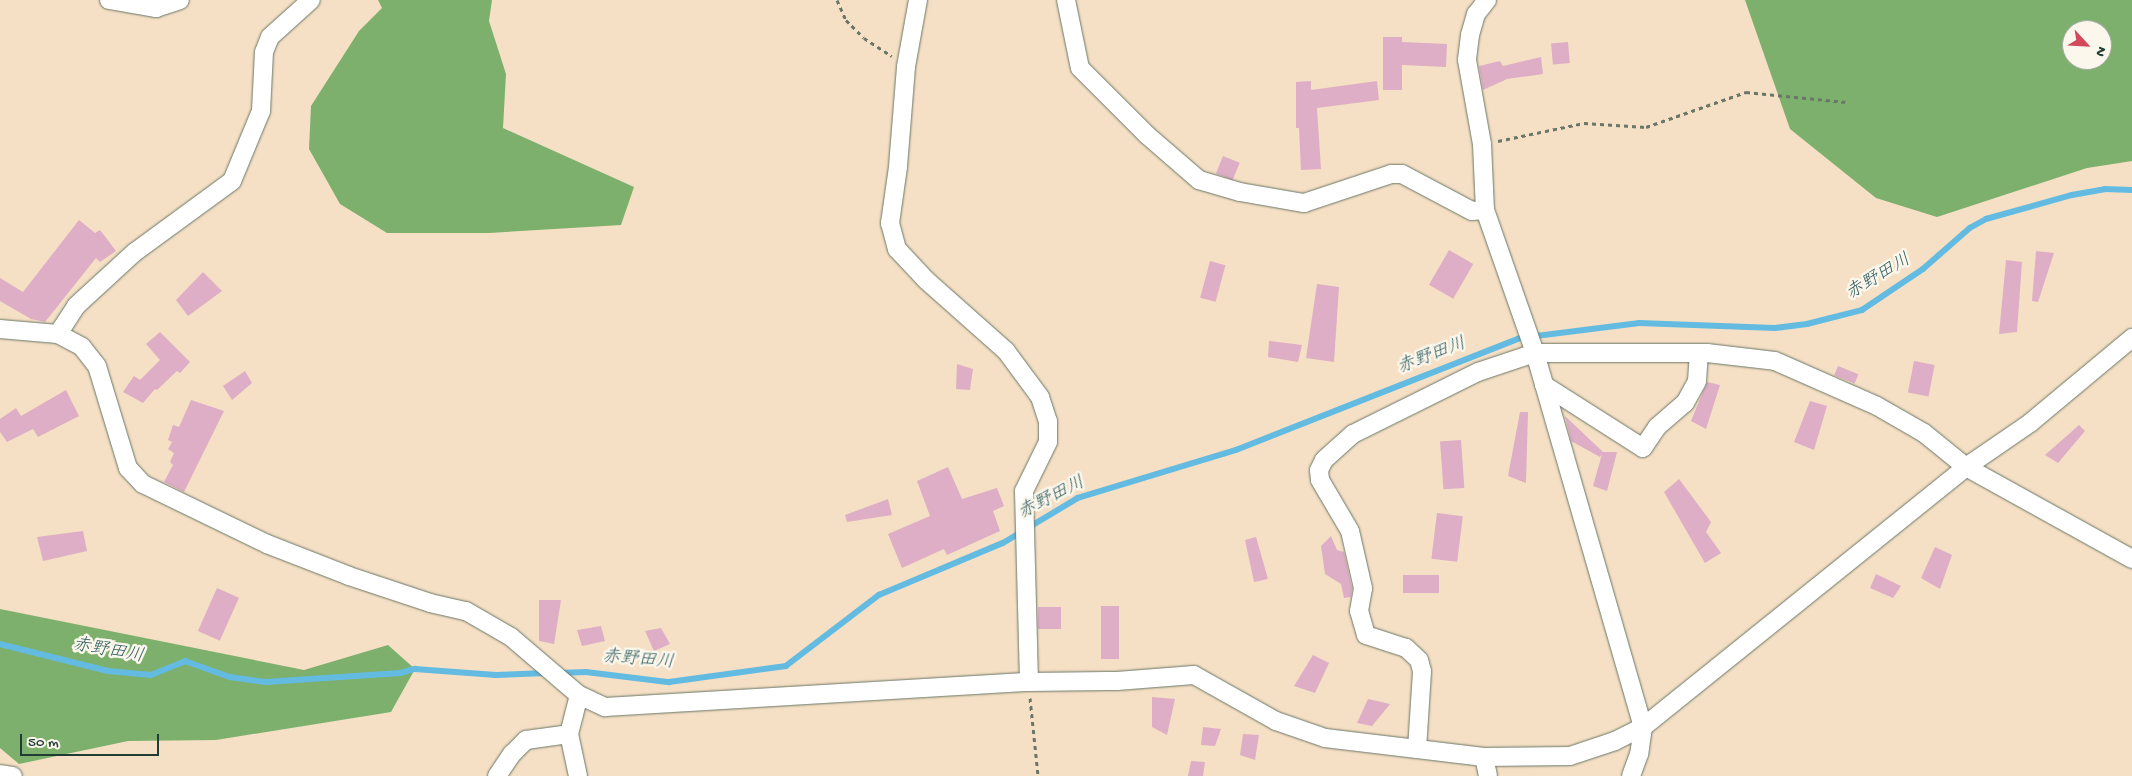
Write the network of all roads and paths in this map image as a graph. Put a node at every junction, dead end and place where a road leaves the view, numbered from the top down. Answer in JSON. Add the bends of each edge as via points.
{"nodes":[{"id":1,"x":109,"y":0,"type":"edge"},
{"id":2,"x":180,"y":0,"type":"edge"},
{"id":3,"x":311,"y":0,"type":"edge"},
{"id":4,"x":837,"y":0,"type":"edge"},
{"id":5,"x":918,"y":0,"type":"edge"},
{"id":6,"x":1066,"y":0,"type":"edge"},
{"id":7,"x":1487,"y":0,"type":"edge"},
{"id":8,"x":906,"y":67,"type":"junction"},
{"id":9,"x":1846,"y":102,"type":"dead end"},
{"id":10,"x":1482,"y":144,"type":"junction"},
{"id":11,"x":1485,"y":210,"type":"junction"},
{"id":12,"x":0,"y":330,"type":"edge"},
{"id":13,"x":58,"y":334,"type":"junction"},
{"id":14,"x":2132,"y":338,"type":"edge"},
{"id":15,"x":1534,"y":351,"type":"junction"},
{"id":16,"x":1699,"y":353,"type":"junction"},
{"id":17,"x":1544,"y":385,"type":"junction"},
{"id":18,"x":1966,"y":467,"type":"junction"},
{"id":19,"x":2132,"y":559,"type":"edge"},
{"id":20,"x":1029,"y":682,"type":"junction"},
{"id":21,"x":580,"y":695,"type":"junction"},
{"id":22,"x":1643,"y":727,"type":"junction"},
{"id":23,"x":569,"y":734,"type":"junction"},
{"id":24,"x":1417,"y":750,"type":"junction"},
{"id":25,"x":1484,"y":757,"type":"junction"},
{"id":26,"x":0,"y":774,"type":"edge"},
{"id":27,"x":12,"y":776,"type":"edge"},
{"id":28,"x":497,"y":776,"type":"edge"},
{"id":29,"x":578,"y":776,"type":"edge"},
{"id":30,"x":1038,"y":776,"type":"edge"},
{"id":31,"x":1488,"y":776,"type":"edge"},
{"id":32,"x":1631,"y":776,"type":"edge"}],
"edges":[{"from":1,"to":2,"type":"street","via":[[156,8]]},
{"from":3,"to":13,"type":"street","via":[[270,37],[264,52],[261,111],[232,181],[135,252],[76,306]]},
{"from":4,"to":8,"type":"path","via":[[846,20],[864,38]]},
{"from":5,"to":8,"type":"street"},
{"from":6,"to":11,"type":"street","via":[[1080,68],[1147,135],[1199,180],[1240,192],[1304,203],[1391,174],[1402,174],[1472,211]]},
{"from":7,"to":10,"type":"street","via":[[1476,14],[1467,60]]},
{"from":8,"to":20,"type":"street","via":[[890,223],[897,249],[926,280],[1006,351],[1040,397],[1048,421],[1048,442],[1024,491]]},
{"from":9,"to":10,"type":"path","via":[[1746,92],[1646,127],[1584,123]]},
{"from":10,"to":11,"type":"street"},
{"from":11,"to":15,"type":"street"},
{"from":12,"to":13,"type":"street"},
{"from":13,"to":21,"type":"street","via":[[82,347],[97,366],[128,468],[143,484],[267,544],[349,576],[430,603],[466,611],[511,637]]},
{"from":14,"to":18,"type":"street","via":[[2030,423]]},
{"from":15,"to":16,"type":"street"},
{"from":15,"to":17,"type":"street"},
{"from":15,"to":24,"type":"street","via":[[1478,372],[1353,434],[1324,460],[1319,470],[1320,480],[1350,531],[1362,588],[1359,612],[1366,636],[1406,648],[1419,660],[1422,671]]},
{"from":16,"to":17,"type":"street","via":[[1697,381],[1685,403],[1657,427],[1643,448]]},
{"from":16,"to":18,"type":"street","via":[[1775,361],[1877,406],[1924,434]]},
{"from":17,"to":22,"type":"street"},
{"from":18,"to":19,"type":"street"},
{"from":18,"to":22,"type":"street"},
{"from":20,"to":21,"type":"street","via":[[620,708],[606,707]]},
{"from":20,"to":24,"type":"street","via":[[1194,675],[1276,721],[1301,730],[1325,738]]},
{"from":20,"to":30,"type":"path"},
{"from":21,"to":23,"type":"street"},
{"from":22,"to":25,"type":"street","via":[[1615,741],[1570,756]]},
{"from":22,"to":32,"type":"street","via":[[1639,754]]},
{"from":23,"to":28,"type":"street","via":[[526,740]]},
{"from":23,"to":29,"type":"street"},
{"from":24,"to":25,"type":"street"},
{"from":25,"to":31,"type":"street"},
{"from":26,"to":27,"type":"street"}]}
